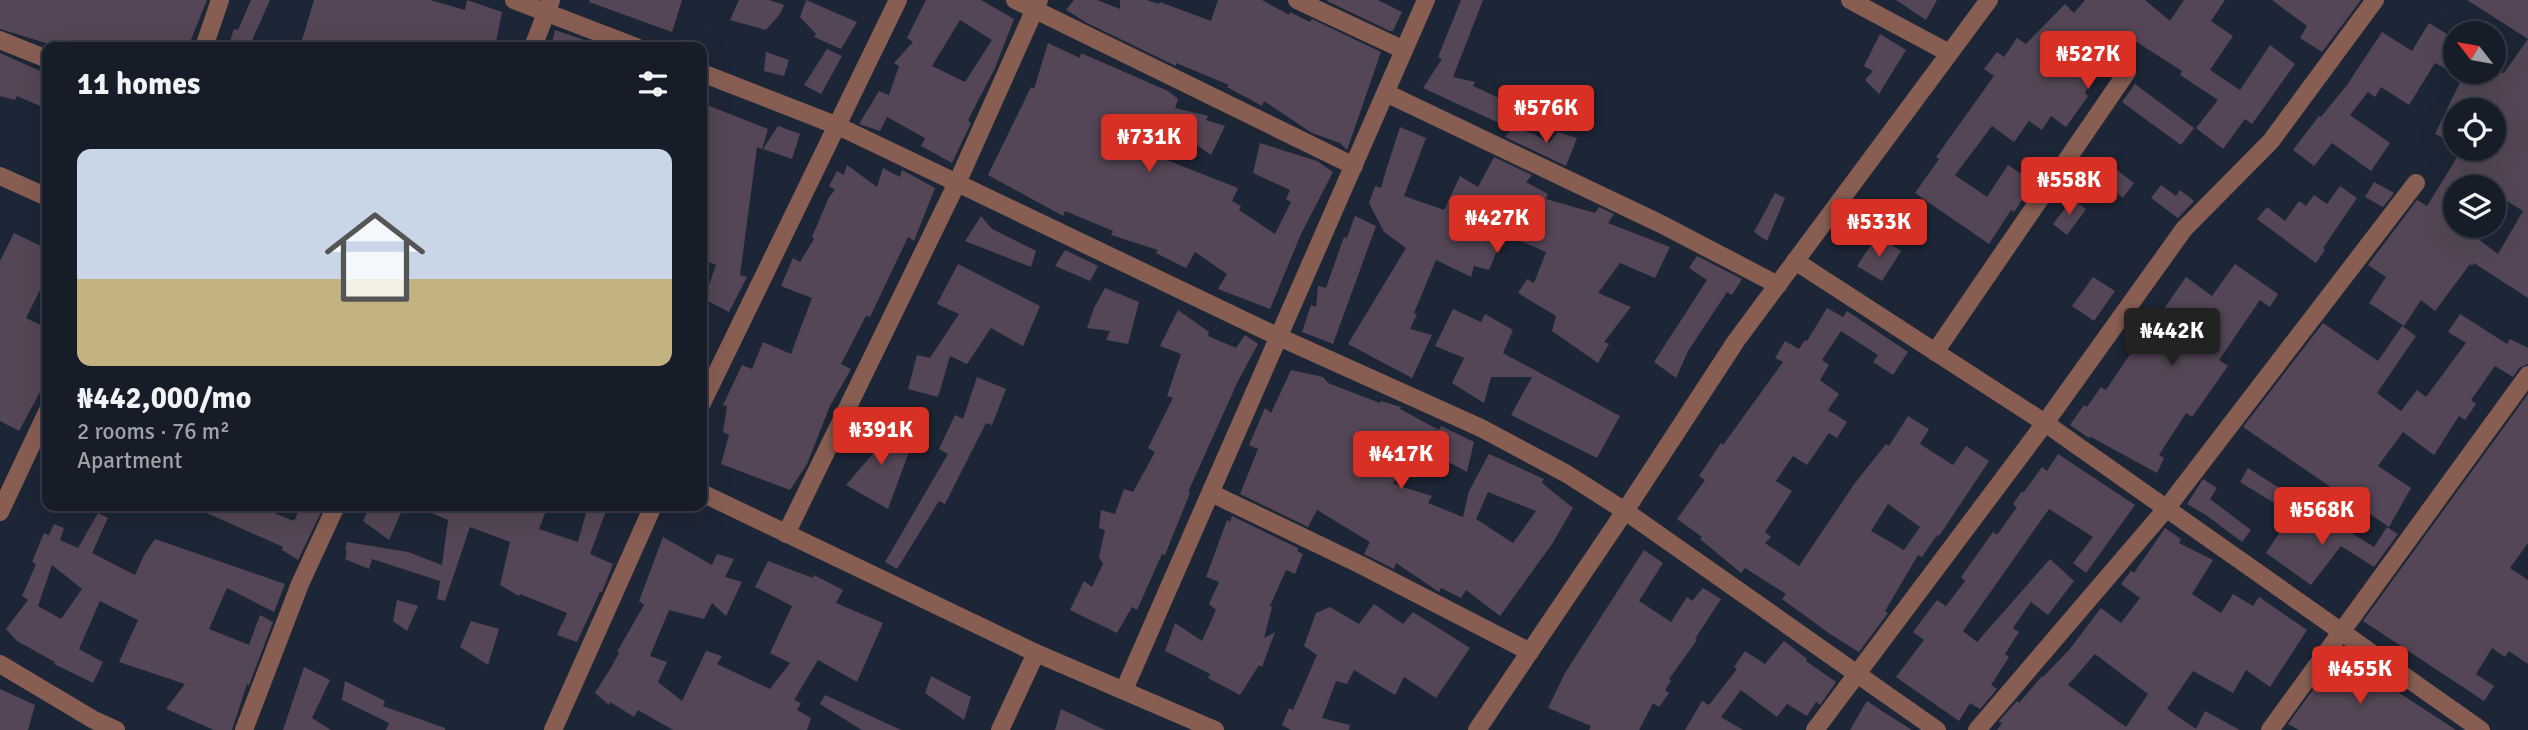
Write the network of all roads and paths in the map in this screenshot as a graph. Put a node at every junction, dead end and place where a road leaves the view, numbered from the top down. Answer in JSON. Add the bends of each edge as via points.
{"nodes":[{"id":1,"x":220,"y":0,"type":"edge"},
{"id":2,"x":514,"y":0,"type":"edge"},
{"id":3,"x":898,"y":0,"type":"edge"},
{"id":4,"x":1015,"y":0,"type":"edge"},
{"id":5,"x":1297,"y":0,"type":"edge"},
{"id":6,"x":1426,"y":0,"type":"edge"},
{"id":7,"x":1850,"y":0,"type":"edge"},
{"id":8,"x":1989,"y":0,"type":"edge"},
{"id":9,"x":2375,"y":0,"type":"edge"},
{"id":10,"x":1037,"y":5,"type":"edge"},
{"id":11,"x":549,"y":6,"type":"edge"},
{"id":12,"x":0,"y":40,"type":"edge"},
{"id":13,"x":206,"y":42,"type":"edge"},
{"id":14,"x":535,"y":42,"type":"edge"},
{"id":15,"x":625,"y":42,"type":"edge"},
{"id":16,"x":1404,"y":50,"type":"junction"},
{"id":17,"x":1949,"y":53,"type":"junction"},
{"id":18,"x":42,"y":57,"type":"edge"},
{"id":19,"x":2127,"y":72,"type":"dead end"},
{"id":20,"x":707,"y":75,"type":"edge"},
{"id":21,"x":1386,"y":93,"type":"junction"},
{"id":22,"x":838,"y":127,"type":"junction"},
{"id":23,"x":1354,"y":166,"type":"junction"},
{"id":24,"x":0,"y":176,"type":"edge"},
{"id":25,"x":957,"y":183,"type":"junction"},
{"id":26,"x":2416,"y":183,"type":"dead end"},
{"id":27,"x":42,"y":195,"type":"edge"},
{"id":28,"x":1795,"y":261,"type":"junction"},
{"id":29,"x":1778,"y":285,"type":"junction"},
{"id":30,"x":1279,"y":337,"type":"junction"},
{"id":31,"x":1936,"y":352,"type":"junction"},
{"id":32,"x":2528,"y":375,"type":"edge"},
{"id":33,"x":707,"y":393,"type":"edge"},
{"id":34,"x":42,"y":423,"type":"edge"},
{"id":35,"x":2045,"y":423,"type":"junction"},
{"id":36,"x":1211,"y":493,"type":"junction"},
{"id":37,"x":707,"y":495,"type":"edge"},
{"id":38,"x":2166,"y":509,"type":"junction"},
{"id":39,"x":334,"y":511,"type":"edge"},
{"id":40,"x":651,"y":511,"type":"edge"},
{"id":41,"x":1625,"y":511,"type":"junction"},
{"id":42,"x":0,"y":512,"type":"edge"},
{"id":43,"x":786,"y":534,"type":"junction"},
{"id":44,"x":2343,"y":632,"type":"junction"},
{"id":45,"x":1530,"y":652,"type":"junction"},
{"id":46,"x":1036,"y":653,"type":"junction"},
{"id":47,"x":0,"y":664,"type":"edge"},
{"id":48,"x":1856,"y":673,"type":"junction"},
{"id":49,"x":1124,"y":690,"type":"junction"},
{"id":50,"x":116,"y":730,"type":"edge"},
{"id":51,"x":243,"y":730,"type":"edge"},
{"id":52,"x":553,"y":730,"type":"edge"},
{"id":53,"x":1000,"y":730,"type":"edge"},
{"id":54,"x":1215,"y":730,"type":"edge"},
{"id":55,"x":1477,"y":730,"type":"edge"},
{"id":56,"x":1815,"y":730,"type":"edge"},
{"id":57,"x":1937,"y":730,"type":"edge"},
{"id":58,"x":1977,"y":730,"type":"edge"},
{"id":59,"x":2270,"y":730,"type":"edge"},
{"id":60,"x":2481,"y":730,"type":"edge"}],
"edges":[{"from":1,"to":13,"type":"street"},
{"from":2,"to":11,"type":"street"},
{"from":3,"to":22,"type":"street"},
{"from":4,"to":10,"type":"street"},
{"from":5,"to":16,"type":"street"},
{"from":6,"to":16,"type":"street"},
{"from":7,"to":17,"type":"street"},
{"from":8,"to":17,"type":"street"},
{"from":9,"to":35,"type":"street","via":[[2271,141],[2183,229]]},
{"from":10,"to":23,"type":"street"},
{"from":10,"to":25,"type":"street"},
{"from":11,"to":14,"type":"street"},
{"from":11,"to":15,"type":"street"},
{"from":12,"to":18,"type":"street"},
{"from":16,"to":21,"type":"street"},
{"from":17,"to":28,"type":"street"},
{"from":19,"to":31,"type":"street"},
{"from":20,"to":22,"type":"street"},
{"from":21,"to":23,"type":"street"},
{"from":21,"to":29,"type":"street"},
{"from":22,"to":25,"type":"street"},
{"from":22,"to":33,"type":"street"},
{"from":23,"to":30,"type":"street"},
{"from":24,"to":27,"type":"street"},
{"from":25,"to":30,"type":"street"},
{"from":25,"to":43,"type":"street"},
{"from":26,"to":38,"type":"street"},
{"from":28,"to":29,"type":"street"},
{"from":28,"to":31,"type":"street"},
{"from":29,"to":41,"type":"street"},
{"from":30,"to":36,"type":"street"},
{"from":30,"to":41,"type":"street","via":[[1481,428]]},
{"from":31,"to":35,"type":"street"},
{"from":32,"to":44,"type":"street"},
{"from":34,"to":42,"type":"street"},
{"from":35,"to":38,"type":"street"},
{"from":35,"to":48,"type":"street"},
{"from":36,"to":45,"type":"street"},
{"from":36,"to":49,"type":"street"},
{"from":37,"to":43,"type":"street"},
{"from":38,"to":44,"type":"street"},
{"from":38,"to":58,"type":"street"},
{"from":39,"to":51,"type":"street"},
{"from":40,"to":52,"type":"street"},
{"from":41,"to":45,"type":"street"},
{"from":41,"to":48,"type":"street"},
{"from":43,"to":46,"type":"street"},
{"from":44,"to":59,"type":"street"},
{"from":44,"to":60,"type":"street"},
{"from":45,"to":55,"type":"street"},
{"from":46,"to":49,"type":"street"},
{"from":46,"to":53,"type":"street"},
{"from":47,"to":50,"type":"street"},
{"from":48,"to":56,"type":"street"},
{"from":48,"to":57,"type":"street"},
{"from":49,"to":54,"type":"street"}]}
